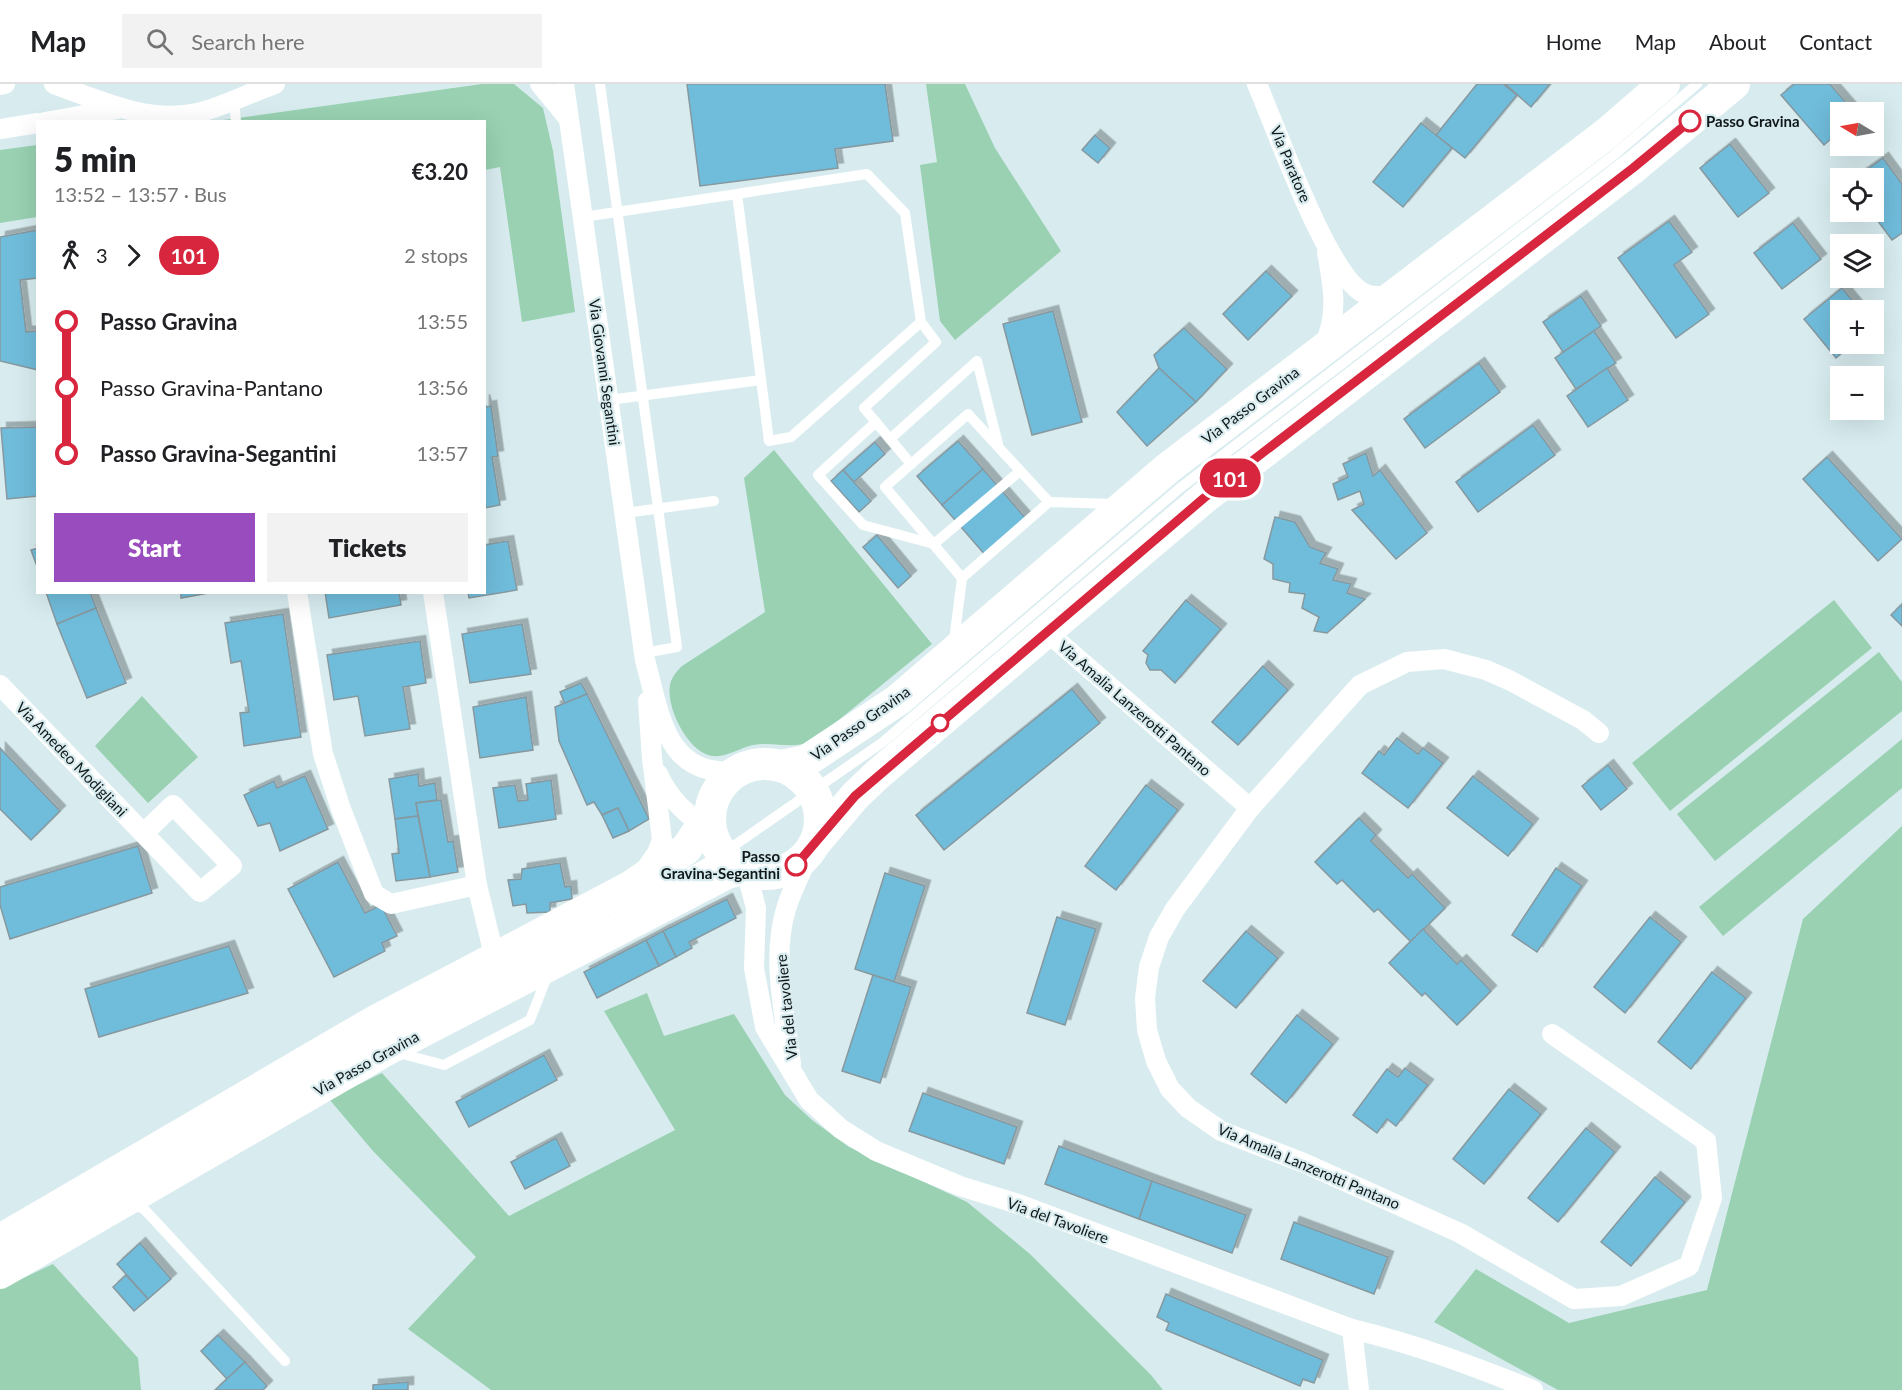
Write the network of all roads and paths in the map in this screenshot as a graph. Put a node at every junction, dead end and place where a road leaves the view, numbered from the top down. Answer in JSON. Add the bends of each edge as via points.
{"nodes":[{"id":1,"x":5,"y":84,"type":"edge"},
{"id":2,"x":54,"y":84,"type":"edge"},
{"id":3,"x":275,"y":84,"type":"edge"},
{"id":4,"x":540,"y":84,"type":"edge"},
{"id":5,"x":564,"y":84,"type":"edge"},
{"id":6,"x":600,"y":84,"type":"edge"},
{"id":7,"x":1257,"y":84,"type":"edge"},
{"id":8,"x":1664,"y":84,"type":"edge"},
{"id":9,"x":1697,"y":84,"type":"edge"},
{"id":10,"x":1734,"y":84,"type":"edge"},
{"id":11,"x":0,"y":85,"type":"edge"},
{"id":12,"x":234,"y":98,"type":"junction"},
{"id":13,"x":121,"y":109,"type":"junction"},
{"id":14,"x":57,"y":120,"type":"edge"},
{"id":15,"x":236,"y":120,"type":"edge"},
{"id":16,"x":569,"y":120,"type":"junction"},
{"id":17,"x":36,"y":123,"type":"edge"},
{"id":18,"x":0,"y":129,"type":"edge"},
{"id":19,"x":737,"y":194,"type":"junction"},
{"id":20,"x":617,"y":212,"type":"junction"},
{"id":21,"x":583,"y":217,"type":"junction"},
{"id":22,"x":1325,"y":244,"type":"junction"},
{"id":23,"x":1392,"y":295,"type":"junction"},
{"id":24,"x":921,"y":322,"type":"junction"},
{"id":25,"x":1322,"y":350,"type":"junction"},
{"id":26,"x":761,"y":380,"type":"junction"},
{"id":27,"x":643,"y":395,"type":"junction"},
{"id":28,"x":609,"y":400,"type":"junction"},
{"id":29,"x":876,"y":422,"type":"junction"},
{"id":30,"x":890,"y":439,"type":"junction"},
{"id":31,"x":999,"y":448,"type":"junction"},
{"id":32,"x":911,"y":464,"type":"junction"},
{"id":33,"x":1020,"y":471,"type":"junction"},
{"id":34,"x":714,"y":501,"type":"dead end"},
{"id":35,"x":1049,"y":502,"type":"junction"},
{"id":36,"x":1124,"y":504,"type":"junction"},
{"id":37,"x":658,"y":509,"type":"junction"},
{"id":38,"x":625,"y":513,"type":"junction"},
{"id":39,"x":934,"y":544,"type":"junction"},
{"id":40,"x":963,"y":578,"type":"junction"},
{"id":41,"x":297,"y":594,"type":"edge"},
{"id":42,"x":433,"y":594,"type":"edge"},
{"id":43,"x":1047,"y":632,"type":"junction"},
{"id":44,"x":952,"y":652,"type":"junction"},
{"id":45,"x":645,"y":656,"type":"junction"},
{"id":46,"x":0,"y":685,"type":"edge"},
{"id":47,"x":1599,"y":733,"type":"dead end"},
{"id":48,"x":651,"y":758,"type":"junction"},
{"id":49,"x":781,"y":766,"type":"junction"},
{"id":50,"x":737,"y":771,"type":"junction"},
{"id":51,"x":813,"y":792,"type":"junction"},
{"id":52,"x":1250,"y":808,"type":"junction"},
{"id":53,"x":144,"y":833,"type":"junction"},
{"id":54,"x":722,"y":844,"type":"junction"},
{"id":55,"x":813,"y":846,"type":"junction"},
{"id":56,"x":477,"y":885,"type":"junction"},
{"id":57,"x":630,"y":887,"type":"junction"},
{"id":58,"x":611,"y":916,"type":"dead end"},
{"id":59,"x":495,"y":959,"type":"junction"},
{"id":60,"x":1552,"y":1034,"type":"dead end"},
{"id":61,"x":792,"y":1070,"type":"junction"},
{"id":62,"x":129,"y":1200,"type":"junction"},
{"id":63,"x":0,"y":1240,"type":"edge"},
{"id":64,"x":0,"y":1273,"type":"edge"},
{"id":65,"x":1352,"y":1329,"type":"junction"},
{"id":66,"x":285,"y":1361,"type":"dead end"},
{"id":67,"x":1359,"y":1390,"type":"edge"},
{"id":68,"x":1533,"y":1390,"type":"edge"}],
"edges":[{"from":1,"to":11,"type":"street"},
{"from":2,"to":13,"type":"street"},
{"from":3,"to":12,"type":"street"},
{"from":4,"to":16,"type":"street"},
{"from":5,"to":16,"type":"street","name":"Via Giovanni Segantini"},
{"from":6,"to":20,"type":"lane"},
{"from":7,"to":22,"type":"street","name":"Via Paratore"},
{"from":8,"to":23,"type":"main road","name":"Via Passo Gravina","via":[[1606,134]]},
{"from":9,"to":51,"type":"lane","via":[[1614,155],[1180,488],[883,742]]},
{"from":10,"to":43,"type":"main road","via":[[1633,168],[1204,498]]},
{"from":12,"to":13,"type":"street","via":[[197,113],[179,115]]},
{"from":12,"to":15,"type":"lane"},
{"from":13,"to":14,"type":"street"},
{"from":16,"to":21,"type":"street","name":"Via Giovanni Segantini"},
{"from":17,"to":18,"type":"street"},
{"from":19,"to":20,"type":"lane"},
{"from":19,"to":24,"type":"lane","via":[[867,174],[904,213]]},
{"from":19,"to":26,"type":"lane"},
{"from":20,"to":21,"type":"lane"},
{"from":20,"to":27,"type":"lane"},
{"from":21,"to":28,"type":"street","name":"Via Giovanni Segantini"},
{"from":22,"to":23,"type":"street","name":"Via Paratore","via":[[1359,291],[1377,297]]},
{"from":22,"to":25,"type":"street","name":"Via Paratore","via":[[1335,318]]},
{"from":23,"to":25,"type":"main road","name":"Via Passo Gravina"},
{"from":24,"to":26,"type":"lane","via":[[791,437],[769,441]]},
{"from":24,"to":29,"type":"lane","via":[[936,342],[864,408]]},
{"from":25,"to":36,"type":"main road","name":"Via Passo Gravina"},
{"from":26,"to":27,"type":"lane"},
{"from":27,"to":28,"type":"lane"},
{"from":27,"to":37,"type":"lane"},
{"from":28,"to":38,"type":"street","name":"Via Giovanni Segantini"},
{"from":29,"to":30,"type":"lane"},
{"from":29,"to":39,"type":"lane","via":[[818,476],[863,525]]},
{"from":30,"to":31,"type":"lane","via":[[977,361]]},
{"from":30,"to":32,"type":"lane"},
{"from":31,"to":32,"type":"lane","via":[[968,414]]},
{"from":31,"to":33,"type":"lane"},
{"from":32,"to":39,"type":"lane","via":[[885,487]]},
{"from":33,"to":35,"type":"lane"},
{"from":33,"to":39,"type":"lane"},
{"from":34,"to":37,"type":"lane"},
{"from":35,"to":36,"type":"lane"},
{"from":35,"to":40,"type":"lane"},
{"from":36,"to":44,"type":"main road","name":"Via Passo Gravina"},
{"from":37,"to":38,"type":"lane"},
{"from":37,"to":45,"type":"lane","via":[[677,647]]},
{"from":38,"to":45,"type":"street","name":"Via Giovanni Segantini"},
{"from":39,"to":40,"type":"lane"},
{"from":40,"to":44,"type":"lane"},
{"from":41,"to":56,"type":"street","via":[[323,754],[374,894],[391,904]]},
{"from":42,"to":56,"type":"street"},
{"from":43,"to":52,"type":"street","name":"Via Amalia Lanzerotti Pantano"},
{"from":43,"to":55,"type":"main road","via":[[855,796]]},
{"from":44,"to":49,"type":"main road","name":"Via Passo Gravina","via":[[879,713],[806,761]]},
{"from":45,"to":48,"type":"street","name":"Via Giovanni Segantini"},
{"from":45,"to":50,"type":"street","name":"Via Giovanni Segantini","via":[[666,732],[678,754],[700,768]]},
{"from":46,"to":53,"type":"street","name":"Via Amedeo Modigliani"},
{"from":47,"to":52,"type":"street","name":"Via Amalia Lanzerotti Pantano","via":[[1572,714],[1486,670],[1444,659],[1407,662],[1360,685]]},
{"from":48,"to":54,"type":"street","via":[[671,798]]},
{"from":48,"to":57,"type":"street","name":"Via Giovanni Segantini","via":[[662,840],[657,853]]},
{"from":49,"to":50,"type":"main road","name":"Via Passo Gravina","via":[[763,764]]},
{"from":49,"to":51,"type":"main road","via":[[799,776]]},
{"from":50,"to":54,"type":"main road","via":[[718,789]]},
{"from":51,"to":54,"type":"lane"},
{"from":51,"to":55,"type":"main road","via":[[820,821]]},
{"from":52,"to":60,"type":"street","name":"Via Amalia Lanzerotti Pantano","via":[[1175,909],[1159,937],[1149,967],[1145,998],[1147,1030],[1170,1089],[1188,1108],[1221,1131],[1304,1163],[1460,1233],[1574,1299],[1621,1296],[1689,1266],[1712,1198],[1706,1141]]},
{"from":53,"to":53,"type":"street","name":"Via Amedeo Modigliani","via":[[200,892],[232,866],[173,805]]},
{"from":54,"to":55,"type":"main road","via":[[762,875],[793,867]]},
{"from":54,"to":57,"type":"main road","name":"Via Passo Gravina","via":[[686,849]]},
{"from":54,"to":58,"type":"lane"},
{"from":54,"to":61,"type":"street","name":"Via del tavoliere","via":[[756,908],[754,968],[759,1002],[765,1027]]},
{"from":54,"to":62,"type":"main road","name":"Via Passo Gravina","via":[[727,873],[386,1050]]},
{"from":55,"to":61,"type":"street","name":"Via del tavoliere","via":[[786,908],[780,947],[782,1000]]},
{"from":56,"to":59,"type":"street"},
{"from":57,"to":59,"type":"main road","name":"Via Passo Gravina"},
{"from":59,"to":63,"type":"main road","name":"Via Passo Gravina","via":[[372,1023]]},
{"from":61,"to":65,"type":"street","name":"Via del Tavoliere","via":[[809,1100],[823,1115],[876,1151],[960,1186],[1021,1205]]},
{"from":62,"to":64,"type":"main road","name":"Via Passo Gravina"},
{"from":62,"to":66,"type":"lane","via":[[145,1210]]},
{"from":65,"to":67,"type":"street"},
{"from":65,"to":68,"type":"street","name":"Via del Tavoliere","via":[[1403,1341]]}]}
